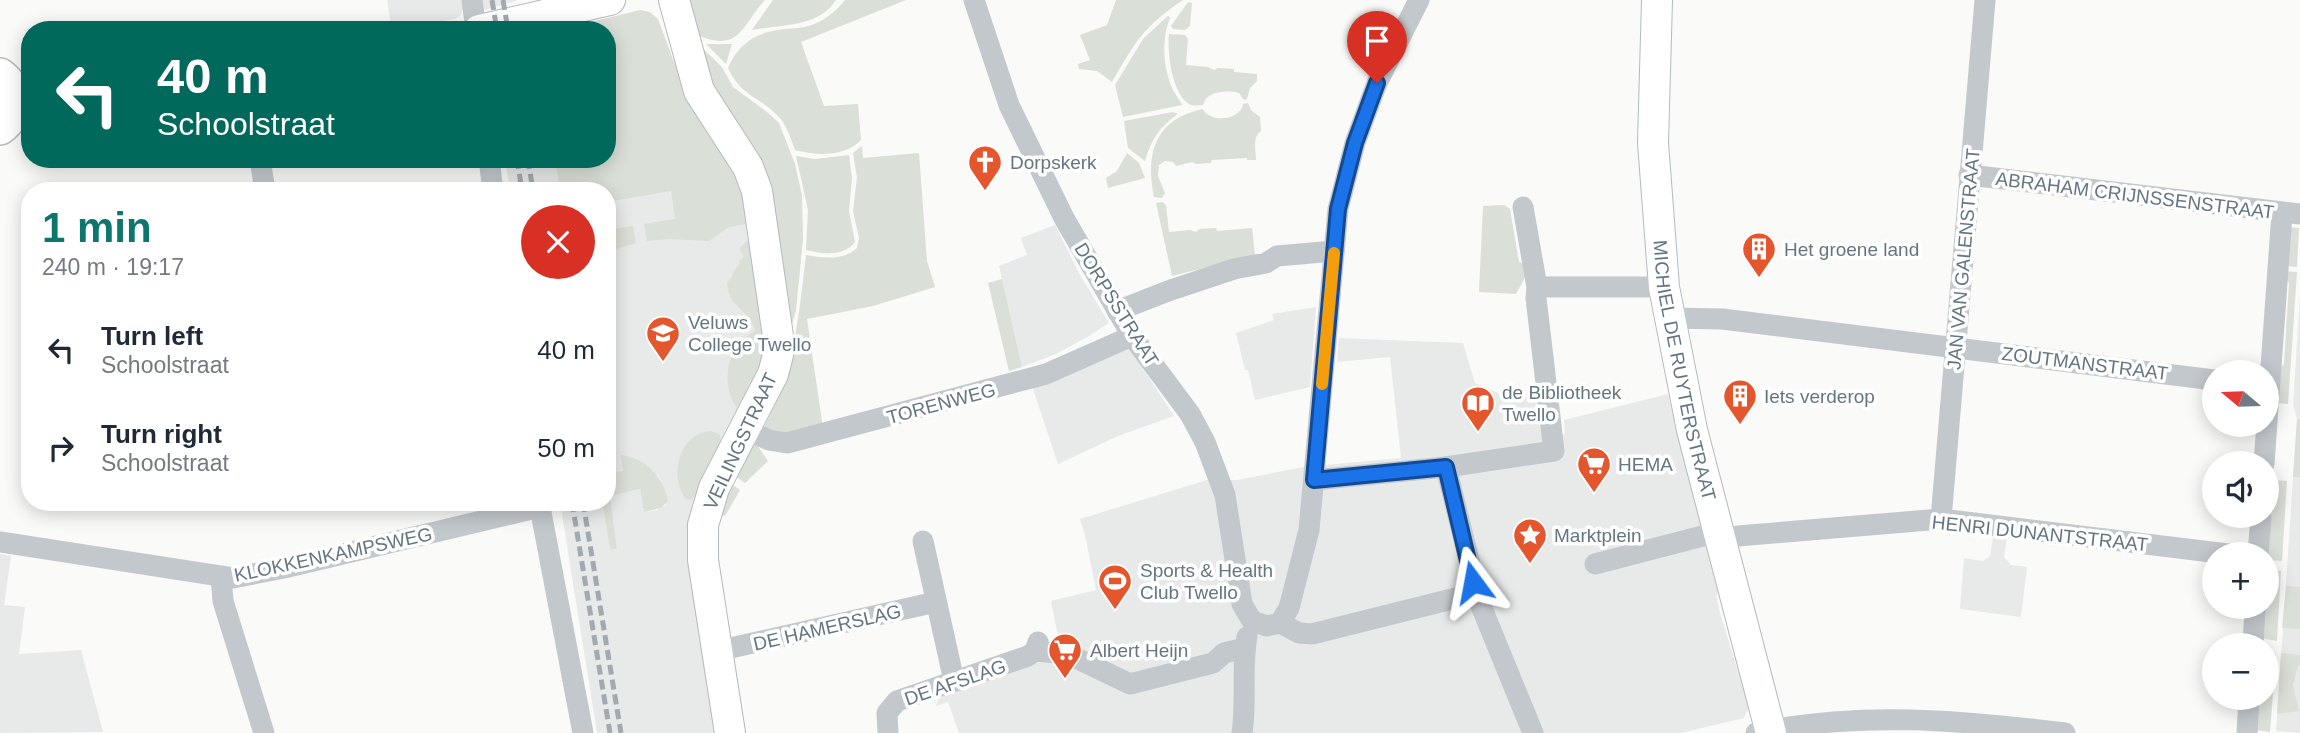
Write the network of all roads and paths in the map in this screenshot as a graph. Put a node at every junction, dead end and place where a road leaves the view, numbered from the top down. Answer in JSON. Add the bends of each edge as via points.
{"nodes":[{"id":1,"x":472,"y":0,"type":"edge"},
{"id":2,"x":610,"y":0,"type":"edge"},
{"id":3,"x":674,"y":0,"type":"edge"},
{"id":4,"x":974,"y":0,"type":"edge"},
{"id":5,"x":1419,"y":0,"type":"edge"},
{"id":6,"x":1657,"y":0,"type":"edge"},
{"id":7,"x":1985,"y":0,"type":"edge"},
{"id":8,"x":476,"y":21,"type":"edge"},
{"id":9,"x":517,"y":21,"type":"edge"},
{"id":10,"x":1969,"y":175,"type":"junction"},
{"id":11,"x":1523,"y":206,"type":"dead end"},
{"id":12,"x":2291,"y":213,"type":"edge"},
{"id":13,"x":1334,"y":251,"type":"junction"},
{"id":14,"x":1537,"y":287,"type":"junction"},
{"id":15,"x":1664,"y":287,"type":"junction"},
{"id":16,"x":1117,"y":311,"type":"junction"},
{"id":17,"x":1670,"y":318,"type":"junction"},
{"id":18,"x":1132,"y":336,"type":"junction"},
{"id":19,"x":1955,"y":347,"type":"junction"},
{"id":20,"x":2272,"y":360,"type":"edge"},
{"id":21,"x":2202,"y":378,"type":"edge"},
{"id":22,"x":745,"y":429,"type":"junction"},
{"id":23,"x":1446,"y":467,"type":"junction"},
{"id":24,"x":1314,"y":480,"type":"junction"},
{"id":25,"x":511,"y":511,"type":"edge"},
{"id":26,"x":540,"y":511,"type":"edge"},
{"id":27,"x":1941,"y":519,"type":"junction"},
{"id":28,"x":1719,"y":536,"type":"junction"},
{"id":29,"x":923,"y":541,"type":"dead end"},
{"id":30,"x":0,"y":542,"type":"edge"},
{"id":31,"x":2202,"y":551,"type":"edge"},
{"id":32,"x":1595,"y":564,"type":"dead end"},
{"id":33,"x":221,"y":578,"type":"junction"},
{"id":34,"x":1476,"y":593,"type":"junction"},
{"id":35,"x":936,"y":602,"type":"junction"},
{"id":36,"x":1252,"y":621,"type":"junction"},
{"id":37,"x":1280,"y":622,"type":"junction"},
{"id":38,"x":1245,"y":648,"type":"junction"},
{"id":39,"x":717,"y":651,"type":"junction"},
{"id":40,"x":954,"y":681,"type":"junction"},
{"id":41,"x":2248,"y":710,"type":"edge"},
{"id":42,"x":2034,"y":731,"type":"edge"},
{"id":43,"x":1766,"y":732,"type":"edge"},
{"id":44,"x":262,"y":733,"type":"edge"},
{"id":45,"x":583,"y":733,"type":"edge"},
{"id":46,"x":730,"y":733,"type":"edge"},
{"id":47,"x":888,"y":733,"type":"edge"},
{"id":48,"x":1242,"y":733,"type":"edge"},
{"id":49,"x":1532,"y":733,"type":"edge"},
{"id":50,"x":2065,"y":733,"type":"edge"},
{"id":51,"x":2247,"y":733,"type":"edge"}],
"edges":[{"from":1,"to":8,"type":"street"},
{"from":2,"to":9,"type":"street"},
{"from":3,"to":22,"type":"street","name":"VEILINGSTRAAT","via":[[699,91],[753,179],[762,220],[778,355]]},
{"from":4,"to":16,"type":"street","name":"DORPSSTRAAT","via":[[1023,136]]},
{"from":5,"to":13,"type":"street","via":[[1377,83],[1355,143],[1338,209]]},
{"from":6,"to":15,"type":"street","name":"MICHIEL DE RUYTERSTRAAT","via":[[1653,143]]},
{"from":7,"to":10,"type":"street","name":"JAN VAN GALENSTRAAT"},
{"from":10,"to":12,"type":"street","name":"ABRAHAM CRIJNSSENSTRAAT"},
{"from":10,"to":19,"type":"street","name":"JAN VAN GALENSTRAAT"},
{"from":11,"to":14,"type":"street"},
{"from":12,"to":20,"type":"street"},
{"from":13,"to":16,"type":"street","via":[[1277,256]]},
{"from":13,"to":24,"type":"street"},
{"from":14,"to":15,"type":"street"},
{"from":14,"to":23,"type":"street","via":[[1554,451]]},
{"from":15,"to":17,"type":"street","name":"MICHIEL DE RUYTERSTRAAT"},
{"from":16,"to":18,"type":"street","name":"DORPSSTRAAT"},
{"from":17,"to":19,"type":"street","name":"ZOUTMANSTRAAT","via":[[1722,319]]},
{"from":17,"to":28,"type":"street","name":"MICHIEL DE RUYTERSTRAAT"},
{"from":18,"to":22,"type":"street","name":"TORENWEG","via":[[1046,374],[797,441],[779,443]]},
{"from":18,"to":36,"type":"street","name":"DORPSSTRAAT","via":[[1190,414],[1220,476],[1242,604]]},
{"from":19,"to":21,"type":"street","name":"ZOUTMANSTRAAT"},
{"from":19,"to":27,"type":"street","name":"JAN VAN GALENSTRAAT"},
{"from":22,"to":39,"type":"street","name":"VEILINGSTRAAT","via":[[714,488],[703,525],[702,553]]},
{"from":23,"to":24,"type":"street"},
{"from":23,"to":34,"type":"street"},
{"from":24,"to":37,"type":"street","via":[[1301,567]]},
{"from":25,"to":33,"type":"street","name":"KLOKKENKAMPSWEG","via":[[284,568]]},
{"from":26,"to":45,"type":"street"},
{"from":27,"to":28,"type":"street","name":"HENRI DUNANTSTRAAT"},
{"from":27,"to":31,"type":"street","name":"HENRI DUNANTSTRAAT"},
{"from":28,"to":32,"type":"street"},
{"from":28,"to":43,"type":"street","name":"MICHIEL DE RUYTERSTRAAT"},
{"from":29,"to":35,"type":"street"},
{"from":30,"to":33,"type":"street","name":"KLOKKENKAMPSWEG"},
{"from":33,"to":44,"type":"street","via":[[223,601]]},
{"from":34,"to":37,"type":"street","via":[[1312,634],[1299,633]]},
{"from":34,"to":49,"type":"street"},
{"from":35,"to":39,"type":"street","name":"DE HAMERSLAG"},
{"from":35,"to":40,"type":"street"},
{"from":36,"to":37,"type":"street","via":[[1267,626]]},
{"from":36,"to":38,"type":"street"},
{"from":38,"to":40,"type":"street","name":"DE AFSLAG","via":[[1224,653],[1213,663],[1130,684],[1076,658],[1036,646],[1028,656]]},
{"from":38,"to":48,"type":"street"},
{"from":39,"to":46,"type":"street","name":"VEILINGSTRAAT"},
{"from":40,"to":47,"type":"street","name":"DE AFSLAG","via":[[894,703],[887,713]]},
{"from":41,"to":51,"type":"street"},
{"from":42,"to":43,"type":"street","via":[[1906,719]]},
{"from":42,"to":50,"type":"street"}]}
